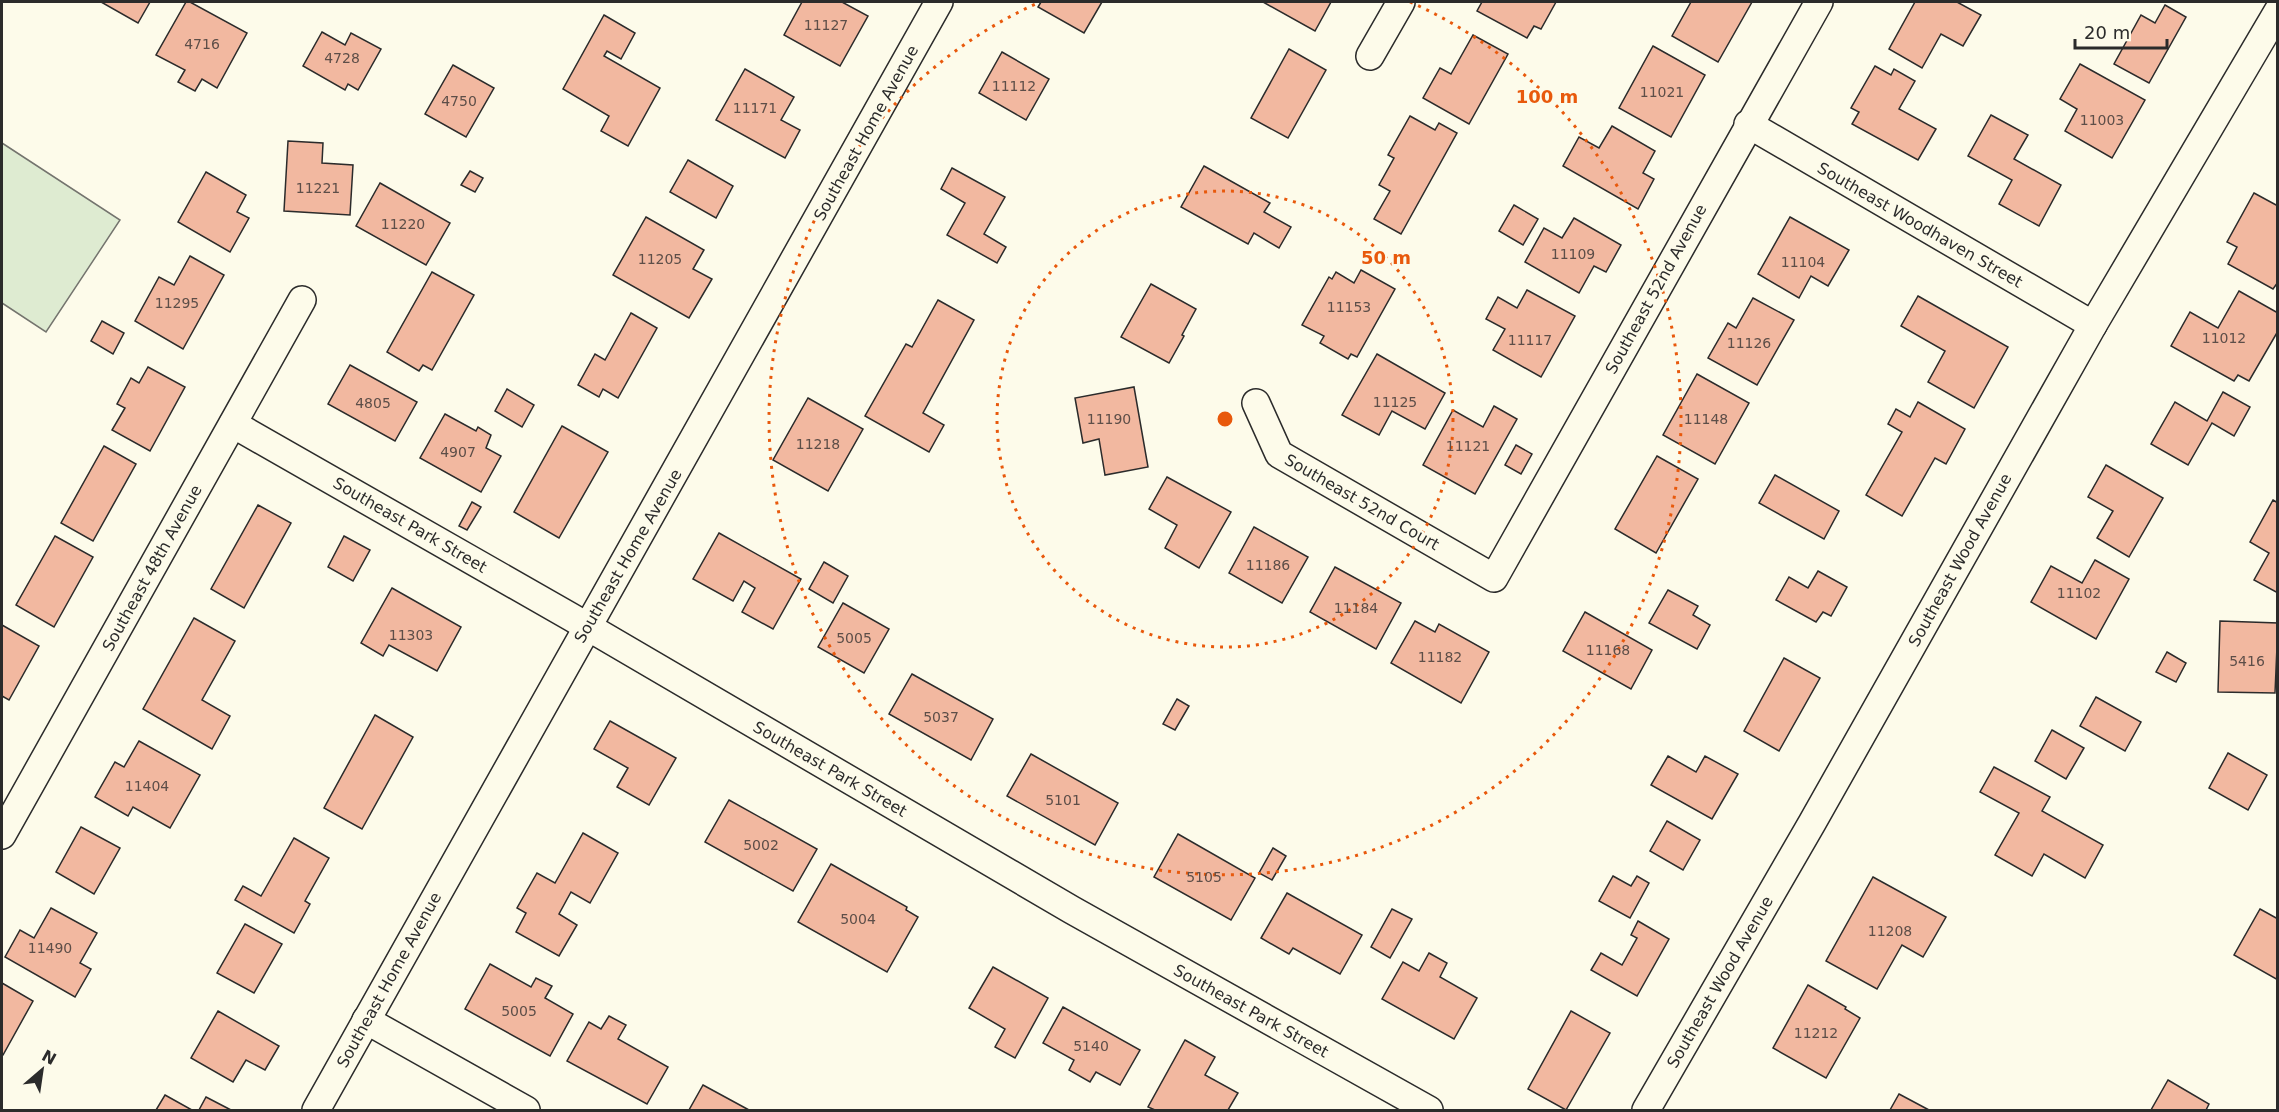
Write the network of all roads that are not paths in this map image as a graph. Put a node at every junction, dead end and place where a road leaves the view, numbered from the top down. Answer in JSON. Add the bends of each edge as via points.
{"nodes":[{"id":1,"x":939,"y":2,"type":"edge"},
{"id":2,"x":1401,"y":2,"type":"edge"},
{"id":3,"x":1819,"y":2,"type":"edge"},
{"id":4,"x":2277,"y":11,"type":"edge"},
{"id":5,"x":1370,"y":56,"type":"dead end"},
{"id":6,"x":1748,"y":124,"type":"junction"},
{"id":7,"x":302,"y":300,"type":"dead end"},
{"id":8,"x":2093,"y":325,"type":"junction"},
{"id":9,"x":1256,"y":403,"type":"dead end"},
{"id":10,"x":233,"y":424,"type":"junction"},
{"id":11,"x":1494,"y":578,"type":"joint"},
{"id":12,"x":588,"y":627,"type":"junction"},
{"id":13,"x":2,"y":835,"type":"edge"},
{"id":14,"x":366,"y":1020,"type":"junction"},
{"id":15,"x":316,"y":1110,"type":"edge"},
{"id":16,"x":526,"y":1110,"type":"edge"},
{"id":17,"x":1429,"y":1110,"type":"edge"},
{"id":18,"x":1646,"y":1110,"type":"edge"}],
"edges":[{"from":1,"to":12,"type":"street","name":"Southeast Home Avenue"},
{"from":2,"to":5,"type":"street"},
{"from":3,"to":6,"type":"street","name":"Southeast 52nd Avenue"},
{"from":4,"to":8,"type":"street","name":"Southeast Wood Avenue"},
{"from":6,"to":8,"type":"street","name":"Southeast Woodhaven Street"},
{"from":6,"to":11,"type":"street","name":"Southeast 52nd Avenue"},
{"from":7,"to":10,"type":"street","name":"Southeast 48th Avenue"},
{"from":8,"to":18,"type":"street","name":"Southeast Wood Avenue"},
{"from":9,"to":11,"type":"street","name":"Southeast 52nd Court","via":[[1279,454]]},
{"from":10,"to":12,"type":"street","name":"Southeast Park Street"},
{"from":10,"to":13,"type":"street","name":"Southeast 48th Avenue"},
{"from":12,"to":14,"type":"street","name":"Southeast Home Avenue"},
{"from":12,"to":17,"type":"street","name":"Southeast Park Street","via":[[1062,904]]},
{"from":14,"to":15,"type":"street","name":"Southeast Home Avenue"},
{"from":14,"to":16,"type":"street"}]}
